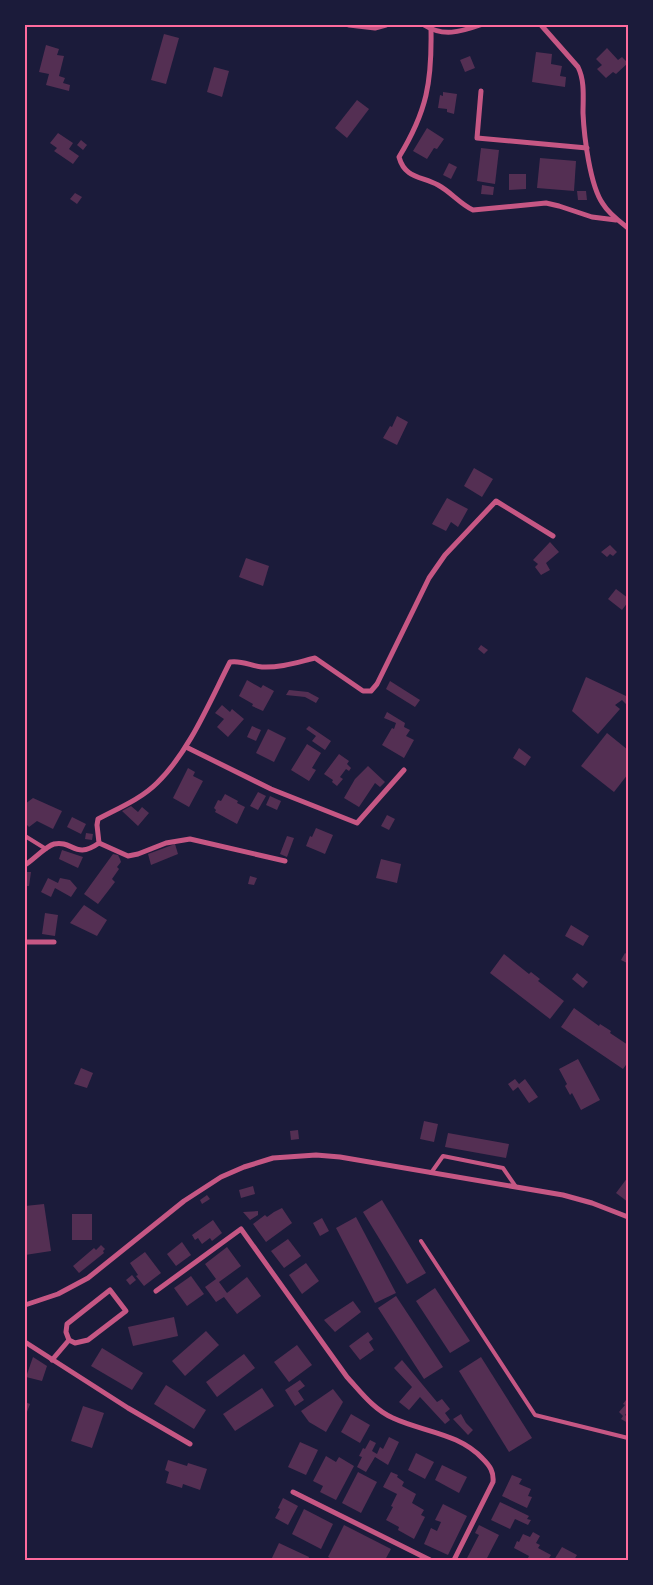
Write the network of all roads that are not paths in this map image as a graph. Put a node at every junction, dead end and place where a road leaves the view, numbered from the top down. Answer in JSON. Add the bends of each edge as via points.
{"nodes":[{"id":1,"x":349,"y":25,"type":"edge"},
{"id":2,"x":386,"y":25,"type":"edge"},
{"id":3,"x":424,"y":25,"type":"edge"},
{"id":4,"x":480,"y":25,"type":"edge"},
{"id":5,"x":541,"y":25,"type":"edge"},
{"id":6,"x":431,"y":30,"type":"junction"},
{"id":7,"x":481,"y":91,"type":"dead end"},
{"id":8,"x":587,"y":148,"type":"junction"},
{"id":9,"x":616,"y":220,"type":"junction"},
{"id":10,"x":628,"y":228,"type":"edge"},
{"id":11,"x":553,"y":536,"type":"dead end"},
{"id":12,"x":186,"y":748,"type":"junction"},
{"id":13,"x":404,"y":770,"type":"dead end"},
{"id":14,"x":25,"y":836,"type":"edge"},
{"id":15,"x":99,"y":843,"type":"junction"},
{"id":16,"x":46,"y":849,"type":"junction"},
{"id":17,"x":285,"y":861,"type":"dead end"},
{"id":18,"x":25,"y":865,"type":"edge"},
{"id":19,"x":25,"y":942,"type":"edge"},
{"id":20,"x":54,"y":942,"type":"dead end"},
{"id":21,"x":431,"y":1173,"type":"junction"},
{"id":22,"x":516,"y":1187,"type":"junction"},
{"id":23,"x":628,"y":1217,"type":"edge"},
{"id":24,"x":422,"y":1241,"type":"dead end"},
{"id":25,"x":156,"y":1291,"type":"dead end"},
{"id":26,"x":25,"y":1305,"type":"edge"},
{"id":27,"x":69,"y":1340,"type":"junction"},
{"id":28,"x":25,"y":1342,"type":"edge"},
{"id":29,"x":52,"y":1360,"type":"junction"},
{"id":30,"x":628,"y":1438,"type":"edge"},
{"id":31,"x":190,"y":1444,"type":"dead end"},
{"id":32,"x":293,"y":1492,"type":"dead end"},
{"id":33,"x":430,"y":1560,"type":"edge"},
{"id":34,"x":454,"y":1560,"type":"edge"}],
"edges":[{"from":1,"to":2,"type":"street","via":[[375,28]]},
{"from":3,"to":6,"type":"street"},
{"from":4,"to":6,"type":"street","via":[[462,32]]},
{"from":5,"to":8,"type":"street","via":[[582,75]]},
{"from":6,"to":9,"type":"street","via":[[428,88],[421,115],[399,157],[406,171],[438,185],[473,210],[546,203],[592,217]]},
{"from":7,"to":8,"type":"street","via":[[477,138]]},
{"from":8,"to":9,"type":"street","via":[[597,192],[602,204]]},
{"from":9,"to":10,"type":"street"},
{"from":11,"to":12,"type":"street","via":[[496,501],[452,547],[429,578],[371,691],[363,691],[315,658],[263,667],[230,662]]},
{"from":12,"to":13,"type":"street","via":[[271,789],[357,823]]},
{"from":12,"to":15,"type":"street","via":[[147,792],[98,819]]},
{"from":14,"to":16,"type":"lane"},
{"from":15,"to":16,"type":"street","via":[[82,851],[58,844]]},
{"from":15,"to":17,"type":"street","via":[[128,856],[190,839]]},
{"from":16,"to":18,"type":"street"},
{"from":19,"to":20,"type":"street"},
{"from":21,"to":22,"type":"street"},
{"from":21,"to":22,"type":"lane","via":[[443,1156],[503,1168]]},
{"from":21,"to":26,"type":"street","via":[[316,1155],[273,1158],[244,1167],[205,1186],[88,1278],[58,1294]]},
{"from":22,"to":23,"type":"street","via":[[577,1199]]},
{"from":24,"to":30,"type":"lane","via":[[535,1415]]},
{"from":25,"to":34,"type":"street","via":[[241,1229],[347,1377],[365,1396],[392,1418],[465,1444],[489,1466],[494,1475],[493,1482]]},
{"from":27,"to":27,"type":"street","via":[[76,1343],[88,1340],[126,1311],[110,1290],[67,1324]]},
{"from":27,"to":29,"type":"street"},
{"from":28,"to":29,"type":"street"},
{"from":29,"to":31,"type":"street"},
{"from":32,"to":33,"type":"street"}]}
